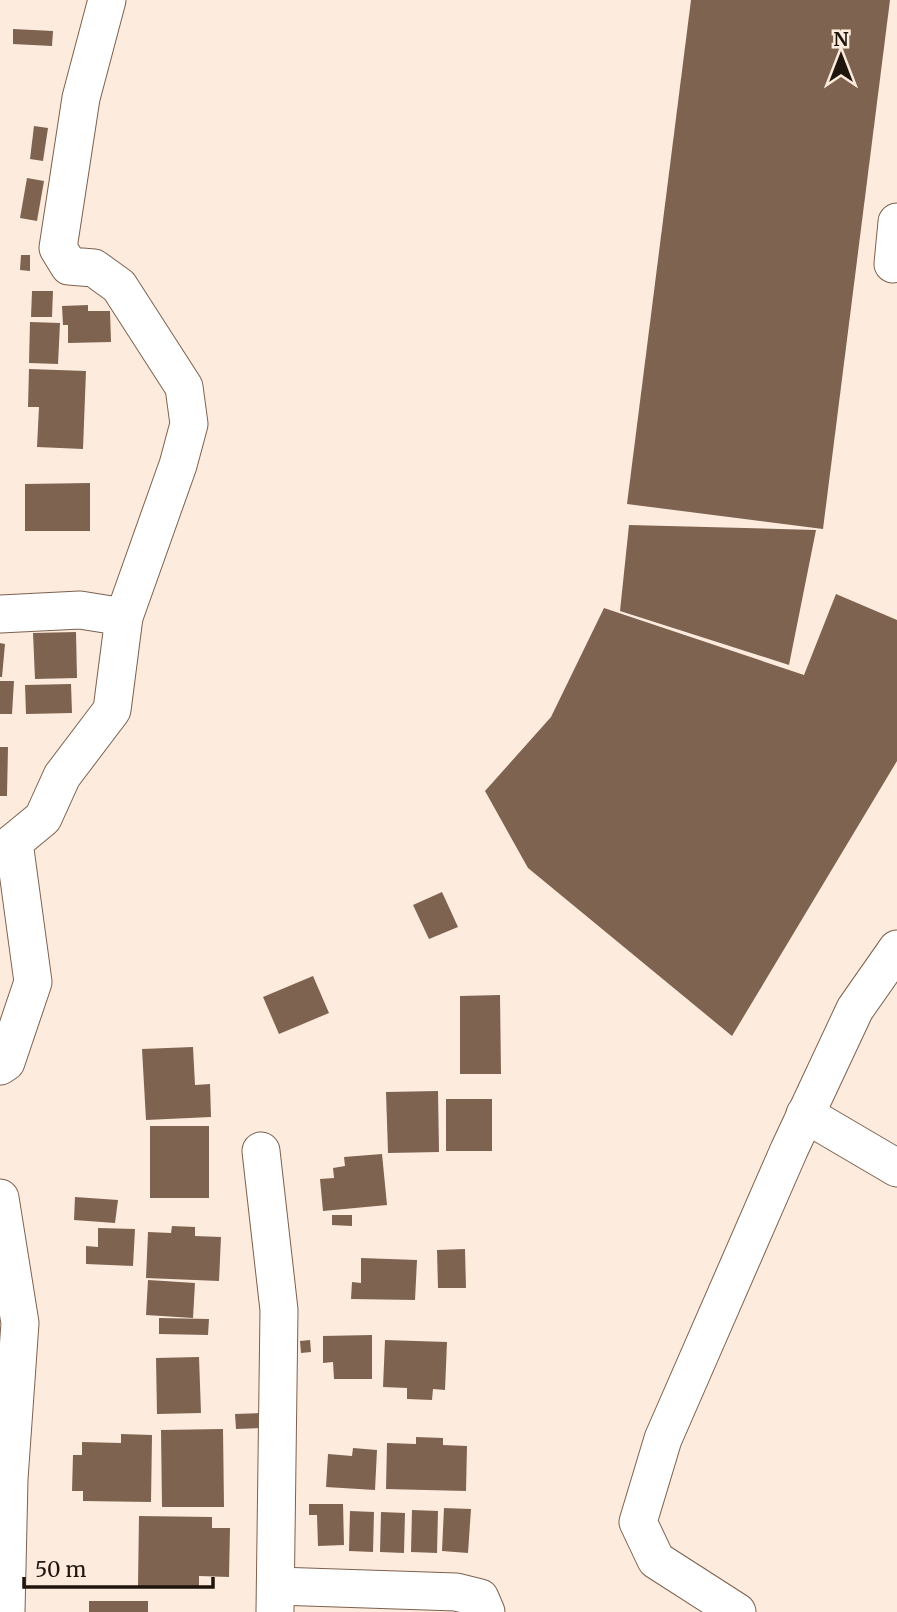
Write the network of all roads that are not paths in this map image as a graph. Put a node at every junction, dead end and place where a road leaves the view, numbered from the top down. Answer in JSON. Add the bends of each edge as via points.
{"nodes":[{"id":1,"x":107,"y":0,"type":"edge"},
{"id":2,"x":897,"y":222,"type":"edge"},
{"id":3,"x":893,"y":264,"type":"dead end"},
{"id":4,"x":0,"y":614,"type":"edge"},
{"id":5,"x":124,"y":617,"type":"junction"},
{"id":6,"x":7,"y":846,"type":"edge"},
{"id":7,"x":897,"y":949,"type":"edge"},
{"id":8,"x":0,"y":1066,"type":"edge"},
{"id":9,"x":806,"y":1114,"type":"junction"},
{"id":10,"x":261,"y":1151,"type":"dead end"},
{"id":11,"x":897,"y":1168,"type":"edge"},
{"id":12,"x":0,"y":1198,"type":"edge"},
{"id":13,"x":276,"y":1599,"type":"edge"},
{"id":14,"x":6,"y":1612,"type":"edge"},
{"id":15,"x":486,"y":1612,"type":"edge"},
{"id":16,"x":737,"y":1612,"type":"edge"}],
"edges":[{"from":1,"to":5,"type":"street","via":[[81,99],[58,248],[69,266],[94,268],[119,286],[184,387],[189,424]]},
{"from":2,"to":3,"type":"street"},
{"from":4,"to":5,"type":"street","via":[[80,610]]},
{"from":5,"to":6,"type":"street","via":[[112,710],[62,776],[43,818]]},
{"from":6,"to":8,"type":"street","via":[[33,982],[6,1062]]},
{"from":7,"to":9,"type":"street","via":[[855,1009]]},
{"from":9,"to":11,"type":"street"},
{"from":9,"to":16,"type":"street","via":[[663,1439],[638,1522],[656,1560]]},
{"from":10,"to":13,"type":"street","via":[[279,1310]]},
{"from":12,"to":14,"type":"street","via":[[20,1323]]},
{"from":13,"to":15,"type":"street","via":[[456,1592],[480,1598]]}]}
